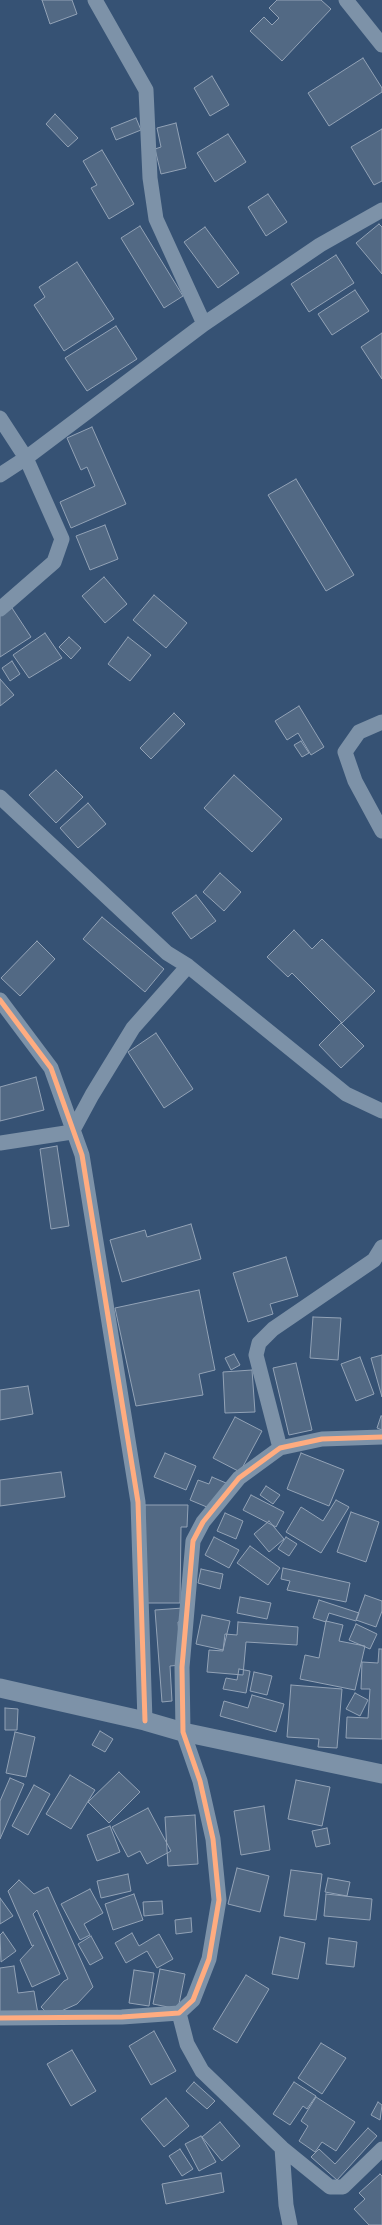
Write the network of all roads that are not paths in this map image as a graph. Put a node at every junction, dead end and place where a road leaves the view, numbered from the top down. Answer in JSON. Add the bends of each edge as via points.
{"nodes":[{"id":1,"x":95,"y":0,"type":"edge"},
{"id":2,"x":346,"y":0,"type":"edge"},
{"id":3,"x":382,"y":45,"type":"edge"},
{"id":4,"x":382,"y":210,"type":"edge"},
{"id":5,"x":204,"y":324,"type":"junction"},
{"id":6,"x":0,"y":418,"type":"edge"},
{"id":7,"x":26,"y":458,"type":"junction"},
{"id":8,"x":0,"y":475,"type":"edge"},
{"id":9,"x":0,"y":609,"type":"edge"},
{"id":10,"x":382,"y":722,"type":"edge"},
{"id":11,"x":0,"y":797,"type":"edge"},
{"id":12,"x":382,"y":831,"type":"edge"},
{"id":13,"x":188,"y":966,"type":"junction"},
{"id":14,"x":0,"y":1000,"type":"edge"},
{"id":15,"x":382,"y":1111,"type":"edge"},
{"id":16,"x":72,"y":1132,"type":"junction"},
{"id":17,"x":0,"y":1143,"type":"edge"},
{"id":18,"x":382,"y":1247,"type":"edge"},
{"id":19,"x":382,"y":1437,"type":"edge"},
{"id":20,"x":280,"y":1448,"type":"junction"},
{"id":21,"x":0,"y":1688,"type":"edge"},
{"id":22,"x":145,"y":1721,"type":"junction"},
{"id":23,"x":183,"y":1732,"type":"junction"},
{"id":24,"x":382,"y":1774,"type":"edge"},
{"id":25,"x":179,"y":2014,"type":"junction"},
{"id":26,"x":0,"y":2018,"type":"edge"},
{"id":27,"x":282,"y":2148,"type":"junction"},
{"id":28,"x":382,"y":2149,"type":"edge"},
{"id":29,"x":290,"y":2225,"type":"edge"}],
"edges":[{"from":1,"to":5,"type":"street","via":[[146,90],[150,178],[156,219]]},
{"from":2,"to":3,"type":"street"},
{"from":4,"to":5,"type":"street","via":[[320,245]]},
{"from":5,"to":7,"type":"street"},
{"from":6,"to":7,"type":"street"},
{"from":7,"to":8,"type":"street"},
{"from":7,"to":9,"type":"street","via":[[62,539],[54,562]]},
{"from":10,"to":12,"type":"street","via":[[359,732],[344,752]]},
{"from":11,"to":13,"type":"street","via":[[168,952]]},
{"from":13,"to":15,"type":"street","via":[[346,1094]]},
{"from":13,"to":16,"type":"street","via":[[133,1028]]},
{"from":14,"to":16,"type":"street","via":[[51,1068]]},
{"from":16,"to":17,"type":"street"},
{"from":16,"to":22,"type":"street","via":[[82,1155],[138,1502]]},
{"from":18,"to":20,"type":"street","via":[[374,1260],[274,1329],[259,1343],[256,1355]]},
{"from":19,"to":20,"type":"street","via":[[322,1439]]},
{"from":20,"to":23,"type":"street","via":[[239,1478],[203,1522],[192,1541],[182,1667]]},
{"from":21,"to":22,"type":"street"},
{"from":22,"to":23,"type":"street"},
{"from":23,"to":24,"type":"street"},
{"from":23,"to":25,"type":"street","via":[[200,1781],[213,1839],[220,1900],[209,1959],[192,2000]]},
{"from":25,"to":26,"type":"street"},
{"from":25,"to":27,"type":"street","via":[[187,2044],[202,2071]]},
{"from":27,"to":28,"type":"street","via":[[330,2187],[343,2187]]},
{"from":27,"to":29,"type":"street"}]}
